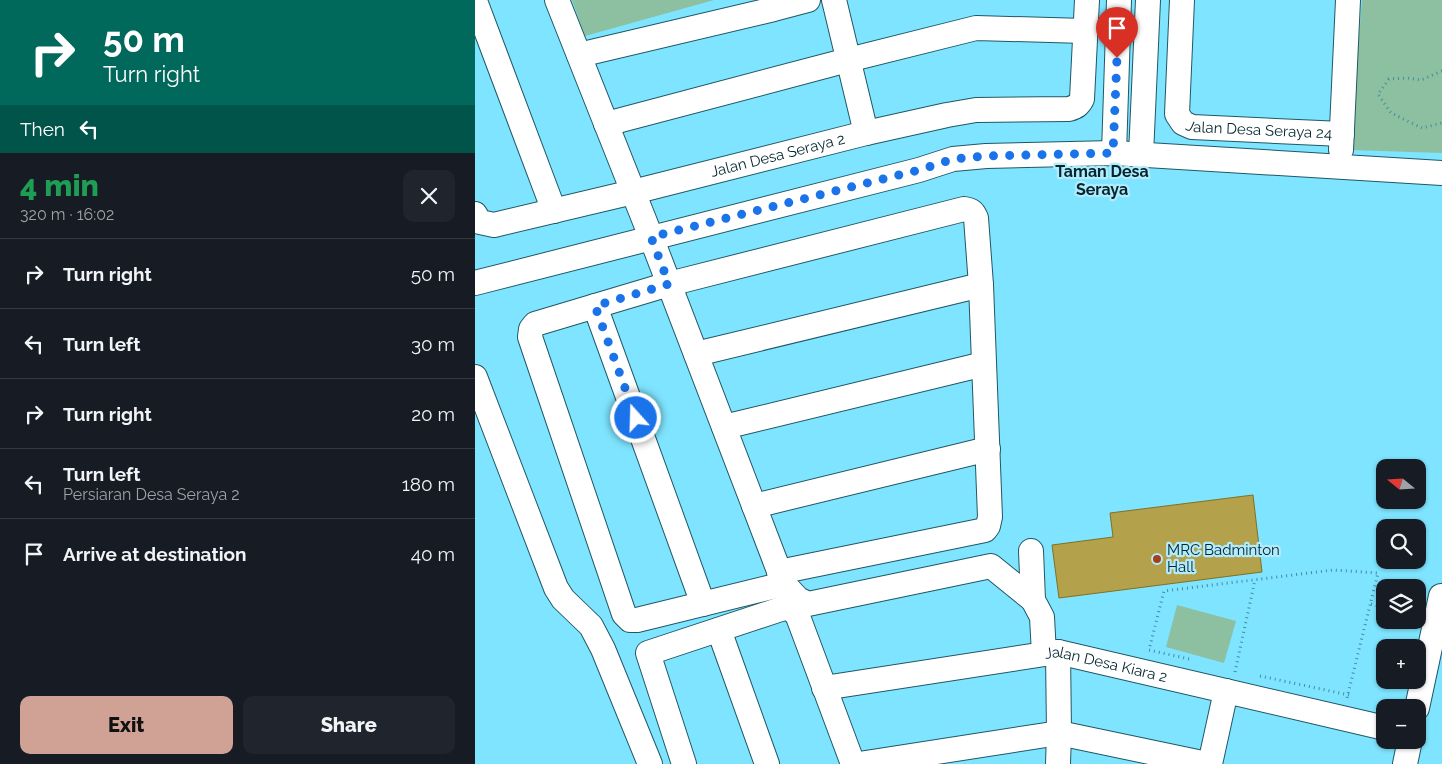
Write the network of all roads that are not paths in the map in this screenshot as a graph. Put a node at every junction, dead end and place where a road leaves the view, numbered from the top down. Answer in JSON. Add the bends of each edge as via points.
{"nodes":[{"id":1,"x":557,"y":0,"type":"edge"},
{"id":2,"x":808,"y":0,"type":"edge"},
{"id":3,"x":834,"y":0,"type":"edge"},
{"id":4,"x":1087,"y":0,"type":"edge"},
{"id":5,"x":1119,"y":0,"type":"edge"},
{"id":6,"x":1148,"y":0,"type":"edge"},
{"id":7,"x":1182,"y":0,"type":"edge"},
{"id":8,"x":1347,"y":0,"type":"edge"},
{"id":9,"x":475,"y":1,"type":"edge"},
{"id":10,"x":774,"y":5,"type":"edge"},
{"id":11,"x":1085,"y":31,"type":"junction"},
{"id":12,"x":579,"y":55,"type":"junction"},
{"id":13,"x":848,"y":60,"type":"junction"},
{"id":14,"x":606,"y":124,"type":"junction"},
{"id":15,"x":865,"y":133,"type":"junction"},
{"id":16,"x":1342,"y":134,"type":"junction"},
{"id":17,"x":1113,"y":153,"type":"junction"},
{"id":18,"x":1141,"y":155,"type":"junction"},
{"id":19,"x":1341,"y":167,"type":"junction"},
{"id":20,"x":1442,"y":173,"type":"edge"},
{"id":21,"x":633,"y":192,"type":"junction"},
{"id":22,"x":554,"y":211,"type":"junction"},
{"id":23,"x":477,"y":218,"type":"edge"},
{"id":24,"x":651,"y":237,"type":"junction"},
{"id":25,"x":475,"y":283,"type":"edge"},
{"id":26,"x":669,"y":284,"type":"junction"},
{"id":27,"x":981,"y":285,"type":"junction"},
{"id":28,"x":595,"y":306,"type":"junction"},
{"id":29,"x":696,"y":354,"type":"junction"},
{"id":30,"x":984,"y":364,"type":"junction"},
{"id":31,"x":475,"y":377,"type":"edge"},
{"id":32,"x":724,"y":427,"type":"junction"},
{"id":33,"x":987,"y":449,"type":"junction"},
{"id":34,"x":754,"y":506,"type":"junction"},
{"id":35,"x":1031,"y":552,"type":"dead end"},
{"id":36,"x":782,"y":578,"type":"junction"},
{"id":37,"x":1441,"y":596,"type":"dead end"},
{"id":38,"x":1033,"y":600,"type":"junction"},
{"id":39,"x":703,"y":604,"type":"junction"},
{"id":40,"x":719,"y":630,"type":"junction"},
{"id":41,"x":1051,"y":653,"type":"junction"},
{"id":42,"x":1231,"y":681,"type":"junction"},
{"id":43,"x":824,"y":688,"type":"junction"},
{"id":44,"x":1419,"y":699,"type":"edge"},
{"id":45,"x":1376,"y":726,"type":"edge"},
{"id":46,"x":1059,"y":733,"type":"junction"},
{"id":47,"x":1408,"y":749,"type":"edge"},
{"id":48,"x":651,"y":764,"type":"edge"},
{"id":49,"x":684,"y":764,"type":"edge"},
{"id":50,"x":767,"y":764,"type":"edge"},
{"id":51,"x":853,"y":764,"type":"edge"},
{"id":52,"x":859,"y":764,"type":"edge"},
{"id":53,"x":1058,"y":764,"type":"edge"},
{"id":54,"x":1209,"y":764,"type":"edge"},
{"id":55,"x":1405,"y":764,"type":"edge"}],
"edges":[{"from":1,"to":12,"type":"street"},
{"from":2,"to":10,"type":"street"},
{"from":3,"to":13,"type":"street"},
{"from":4,"to":11,"type":"street"},
{"from":5,"to":17,"type":"street"},
{"from":6,"to":18,"type":"street"},
{"from":7,"to":16,"type":"street","name":"Jalan Desa Seraya 24","via":[[1177,114],[1183,123],[1192,127]]},
{"from":8,"to":16,"type":"street"},
{"from":9,"to":22,"type":"street"},
{"from":10,"to":12,"type":"street"},
{"from":11,"to":13,"type":"street","via":[[976,28]]},
{"from":11,"to":15,"type":"street","name":"Jalan Desa Seraya 2","via":[[1082,99],[1075,108],[976,110]]},
{"from":12,"to":14,"type":"street"},
{"from":13,"to":14,"type":"street"},
{"from":13,"to":15,"type":"street"},
{"from":14,"to":21,"type":"street"},
{"from":15,"to":21,"type":"street","name":"Jalan Desa Seraya 2"},
{"from":16,"to":19,"type":"street"},
{"from":17,"to":18,"type":"street"},
{"from":17,"to":24,"type":"street","via":[[953,159]]},
{"from":18,"to":19,"type":"street"},
{"from":19,"to":20,"type":"street"},
{"from":21,"to":22,"type":"street","name":"Jalan Desa Seraya 2"},
{"from":21,"to":24,"type":"street"},
{"from":22,"to":23,"type":"street","name":"Jalan Desa Seraya 2","via":[[494,226]]},
{"from":24,"to":25,"type":"street"},
{"from":24,"to":26,"type":"street"},
{"from":26,"to":27,"type":"street","via":[[964,209],[974,212],[976,218]]},
{"from":26,"to":28,"type":"street"},
{"from":26,"to":29,"type":"street"},
{"from":27,"to":29,"type":"street"},
{"from":27,"to":30,"type":"street"},
{"from":28,"to":39,"type":"street"},
{"from":28,"to":39,"type":"street","via":[[535,324],[530,337],[624,614],[629,620],[637,620]]},
{"from":29,"to":32,"type":"street"},
{"from":30,"to":32,"type":"street"},
{"from":30,"to":33,"type":"street"},
{"from":31,"to":48,"type":"street","via":[[556,588],[591,626]]},
{"from":32,"to":34,"type":"street"},
{"from":33,"to":34,"type":"street"},
{"from":33,"to":36,"type":"street","via":[[990,518],[985,530]]},
{"from":34,"to":36,"type":"street"},
{"from":35,"to":38,"type":"street"},
{"from":36,"to":38,"type":"street","via":[[798,600],[808,604],[991,566]]},
{"from":36,"to":39,"type":"street"},
{"from":37,"to":44,"type":"street"},
{"from":38,"to":41,"type":"street","via":[[1042,616]]},
{"from":40,"to":43,"type":"street","via":[[787,608],[797,614]]},
{"from":40,"to":49,"type":"street","via":[[648,653]]},
{"from":40,"to":50,"type":"street"},
{"from":41,"to":42,"type":"street","name":"Jalan Desa Kiara 2"},
{"from":41,"to":43,"type":"street","name":"Jalan Desa Kiara 2"},
{"from":41,"to":46,"type":"street"},
{"from":42,"to":45,"type":"street","name":"Jalan Desa Kiara 2","via":[[1337,717]]},
{"from":42,"to":54,"type":"street"},
{"from":43,"to":51,"type":"street"},
{"from":46,"to":52,"type":"street"},
{"from":46,"to":53,"type":"street"},
{"from":46,"to":54,"type":"street"},
{"from":47,"to":55,"type":"street"}]}
